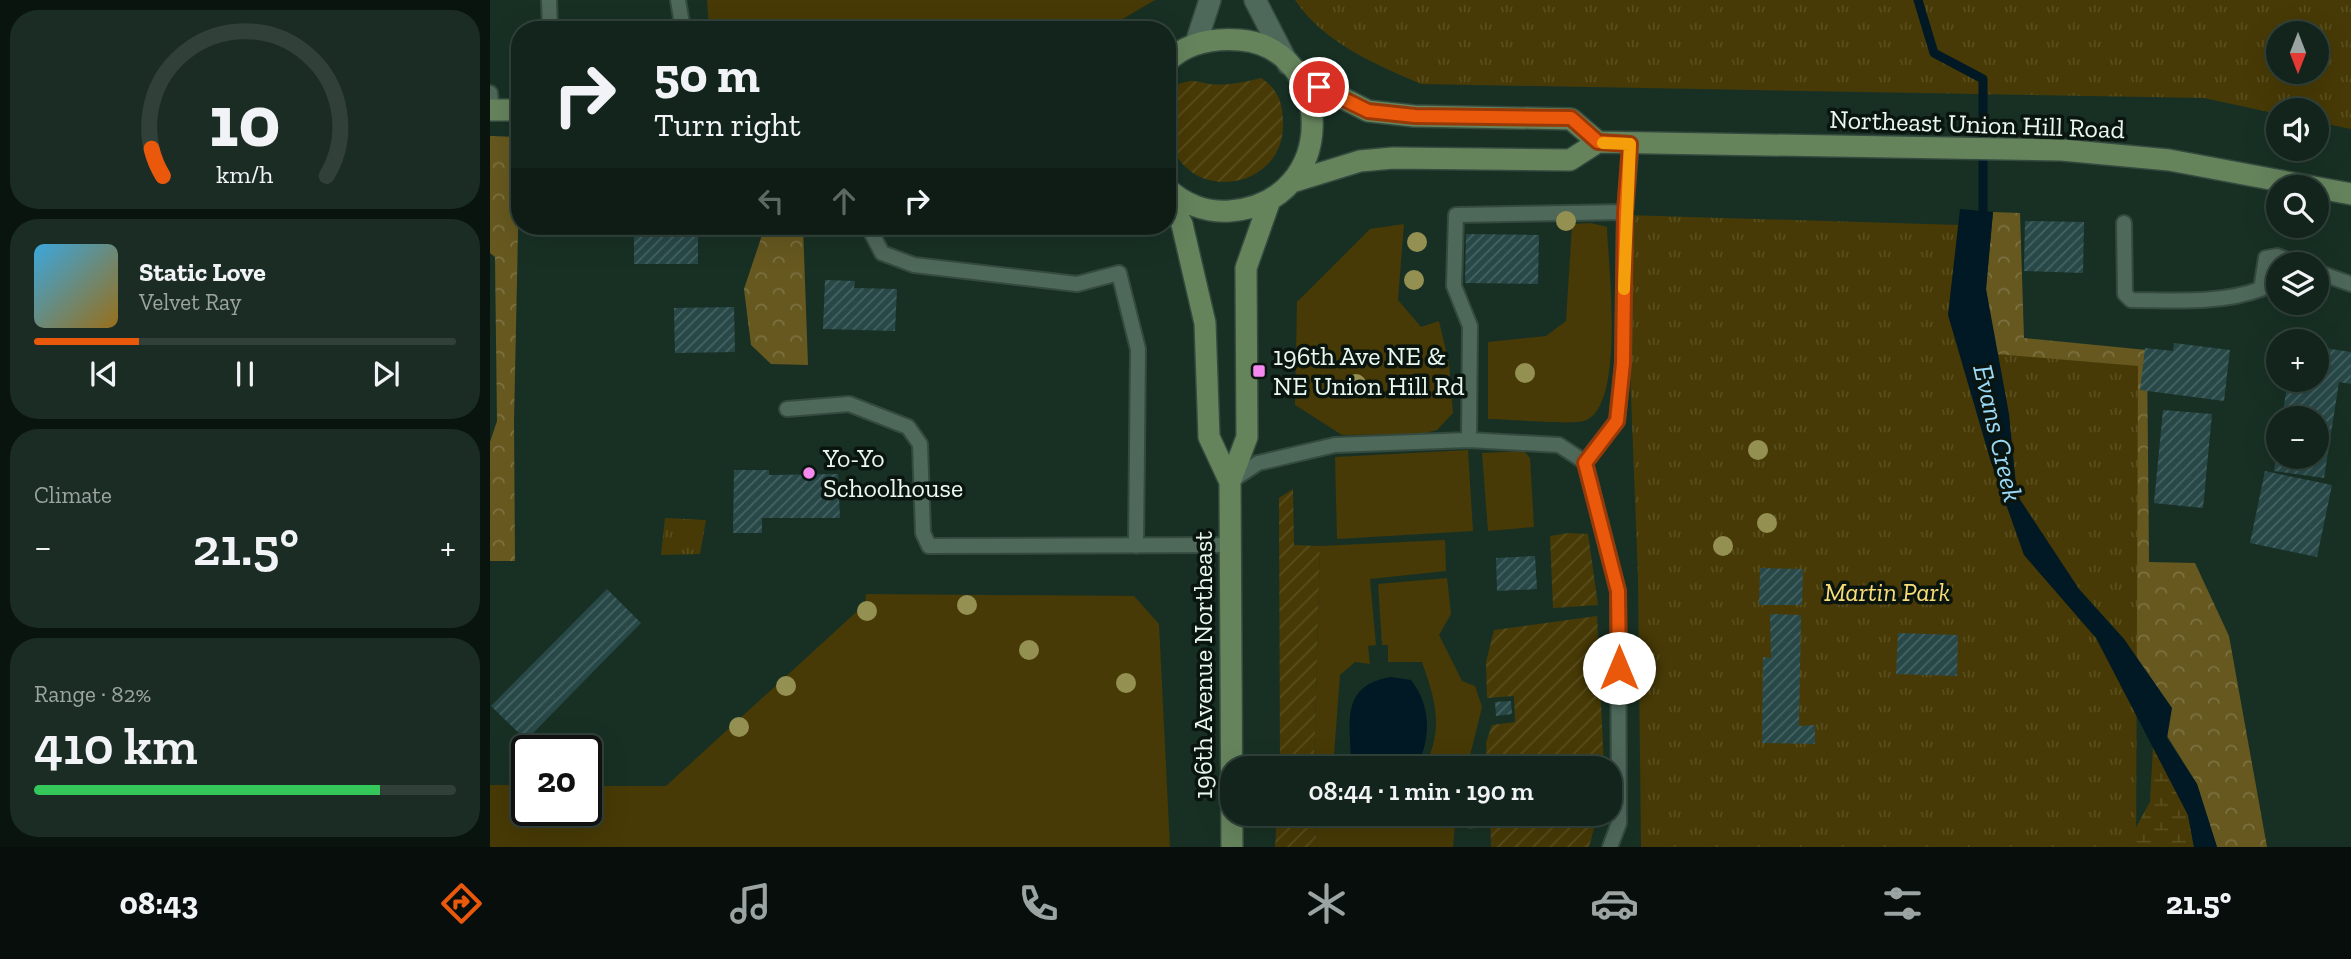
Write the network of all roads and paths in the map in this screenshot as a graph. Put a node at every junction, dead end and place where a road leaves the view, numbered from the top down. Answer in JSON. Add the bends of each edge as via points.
{"nodes":[{"id":1,"x":549,"y":0,"type":"edge"},
{"id":2,"x":678,"y":0,"type":"edge"},
{"id":3,"x":1210,"y":0,"type":"edge"},
{"id":4,"x":1255,"y":0,"type":"edge"},
{"id":5,"x":550,"y":21,"type":"edge"},
{"id":6,"x":682,"y":21,"type":"edge"},
{"id":7,"x":1196,"y":43,"type":"junction"},
{"id":8,"x":1176,"y":55,"type":"edge"},
{"id":9,"x":1293,"y":69,"type":"junction"},
{"id":10,"x":491,"y":104,"type":"edge"},
{"id":11,"x":511,"y":108,"type":"edge"},
{"id":12,"x":1598,"y":142,"type":"junction"},
{"id":13,"x":1630,"y":144,"type":"junction"},
{"id":14,"x":1292,"y":182,"type":"junction"},
{"id":15,"x":1176,"y":194,"type":"edge"},
{"id":16,"x":2351,"y":194,"type":"edge"},
{"id":17,"x":1270,"y":200,"type":"junction"},
{"id":18,"x":1625,"y":212,"type":"junction"},
{"id":19,"x":1176,"y":213,"type":"edge"},
{"id":20,"x":2124,"y":223,"type":"dead end"},
{"id":21,"x":873,"y":235,"type":"edge"},
{"id":22,"x":2266,"y":258,"type":"edge"},
{"id":23,"x":2329,"y":276,"type":"edge"},
{"id":24,"x":2351,"y":284,"type":"edge"},
{"id":25,"x":787,"y":409,"type":"dead end"},
{"id":26,"x":1469,"y":440,"type":"junction"},
{"id":27,"x":1585,"y":463,"type":"junction"},
{"id":28,"x":1230,"y":482,"type":"junction"},
{"id":29,"x":1230,"y":545,"type":"junction"},
{"id":30,"x":1136,"y":546,"type":"junction"},
{"id":31,"x":1619,"y":756,"type":"edge"},
{"id":32,"x":1618,"y":826,"type":"edge"},
{"id":33,"x":1619,"y":826,"type":"edge"},
{"id":34,"x":1231,"y":847,"type":"edge"},
{"id":35,"x":1610,"y":847,"type":"edge"},
{"id":36,"x":1620,"y":847,"type":"edge"}],
"edges":[{"from":1,"to":5,"type":"lane"},
{"from":2,"to":6,"type":"lane"},
{"from":3,"to":7,"type":"street"},
{"from":4,"to":9,"type":"street"},
{"from":7,"to":8,"type":"main road"},
{"from":7,"to":9,"type":"main road","via":[[1245,40],[1269,49]]},
{"from":9,"to":12,"type":"main road","via":[[1368,111],[1571,118]]},
{"from":9,"to":14,"type":"main road","via":[[1310,101],[1314,130],[1307,158]]},
{"from":10,"to":11,"type":"main road"},
{"from":12,"to":13,"type":"main road","name":"Northeast Union Hill Road"},
{"from":12,"to":14,"type":"main road","via":[[1570,160],[1393,158],[1360,161]]},
{"from":13,"to":16,"type":"main road","name":"Northeast Union Hill Road","via":[[2062,150],[2169,160]]},
{"from":13,"to":18,"type":"lane"},
{"from":14,"to":17,"type":"main road"},
{"from":15,"to":17,"type":"main road","via":[[1197,207],[1222,212],[1247,210]]},
{"from":17,"to":28,"type":"main road","name":"196th Avenue Northeast","via":[[1245,268],[1247,437]]},
{"from":18,"to":26,"type":"lane","via":[[1456,215],[1454,286],[1470,326]]},
{"from":18,"to":27,"type":"lane","via":[[1623,363],[1617,421]]},
{"from":19,"to":28,"type":"main road","name":"196th Avenue Northeast","via":[[1205,323],[1209,438]]},
{"from":20,"to":22,"type":"lane","via":[[2125,294],[2131,300],[2252,293],[2261,289]]},
{"from":21,"to":30,"type":"lane","via":[[882,253],[914,265],[1077,284],[1119,273],[1138,349]]},
{"from":23,"to":24,"type":"lane"},
{"from":25,"to":30,"type":"lane","via":[[849,404],[908,427],[920,444],[923,533],[929,546]]},
{"from":26,"to":27,"type":"lane","via":[[1559,446]]},
{"from":26,"to":28,"type":"lane","via":[[1335,446],[1258,463]]},
{"from":27,"to":31,"type":"lane","via":[[1618,591]]},
{"from":28,"to":29,"type":"main road","name":"196th Avenue Northeast"},
{"from":29,"to":30,"type":"lane"},
{"from":29,"to":34,"type":"main road","name":"196th Avenue Northeast"},
{"from":32,"to":35,"type":"lane"},
{"from":33,"to":36,"type":"lane"}]}
